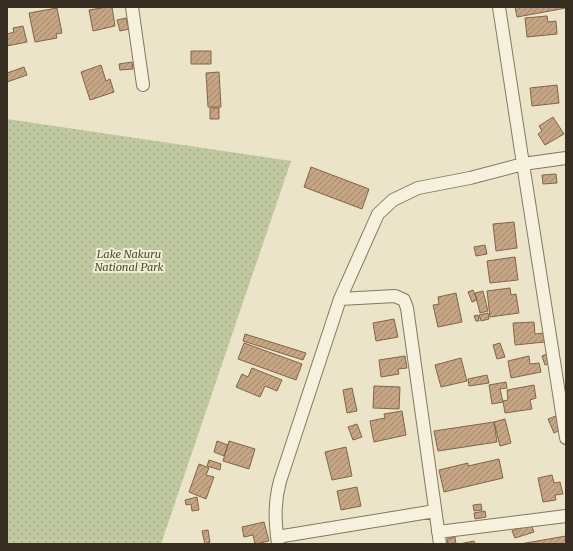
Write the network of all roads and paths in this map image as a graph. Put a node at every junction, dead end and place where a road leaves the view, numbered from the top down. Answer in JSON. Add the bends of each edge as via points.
{"nodes":[{"id":1,"x":132,"y":7,"type":"edge"},
{"id":2,"x":499,"y":7,"type":"edge"},
{"id":3,"x":143,"y":85,"type":"dead end"},
{"id":4,"x":566,"y":158,"type":"edge"},
{"id":5,"x":523,"y":164,"type":"junction"},
{"id":6,"x":340,"y":299,"type":"junction"},
{"id":7,"x":566,"y":438,"type":"edge"},
{"id":8,"x":435,"y":511,"type":"junction"},
{"id":9,"x":566,"y":516,"type":"edge"},
{"id":10,"x":438,"y":532,"type":"junction"},
{"id":11,"x":277,"y":540,"type":"edge"},
{"id":12,"x":440,"y":544,"type":"edge"}],
"edges":[{"from":1,"to":3,"type":"street"},
{"from":2,"to":5,"type":"street"},
{"from":4,"to":5,"type":"street"},
{"from":5,"to":6,"type":"street","via":[[418,188],[393,200],[378,214]]},
{"from":5,"to":7,"type":"street"},
{"from":6,"to":8,"type":"street","via":[[395,296],[404,300]]},
{"from":6,"to":11,"type":"street","via":[[276,495]]},
{"from":8,"to":10,"type":"street"},
{"from":8,"to":11,"type":"street"},
{"from":9,"to":10,"type":"street"},
{"from":10,"to":12,"type":"street"}]}
